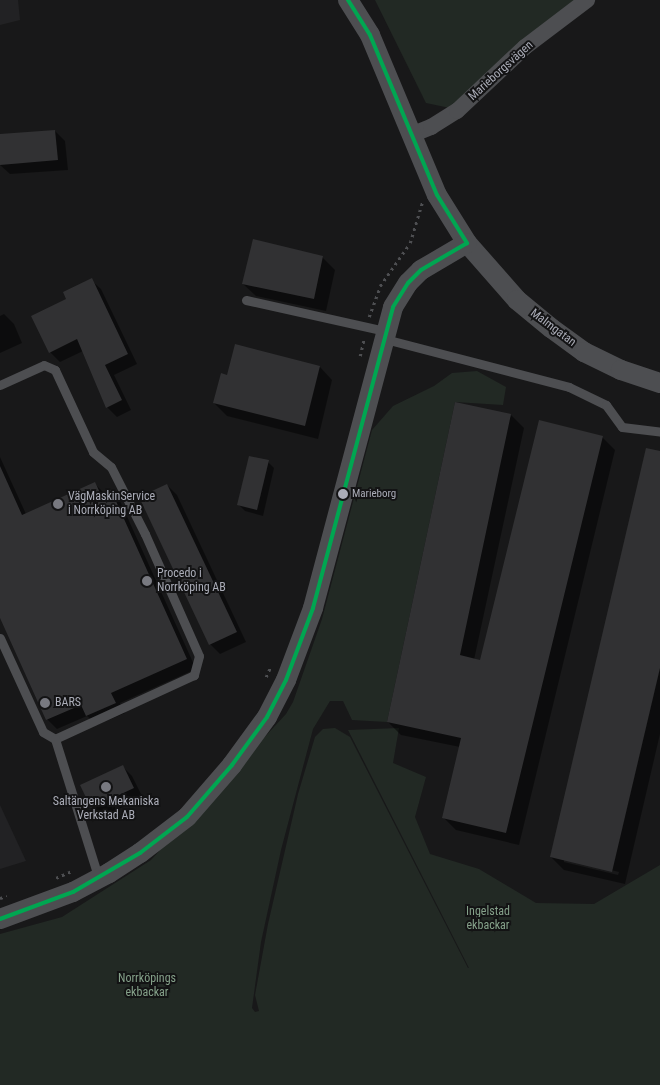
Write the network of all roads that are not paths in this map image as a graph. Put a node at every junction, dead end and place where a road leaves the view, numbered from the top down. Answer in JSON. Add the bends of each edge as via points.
{"nodes":[{"id":1,"x":348,"y":0,"type":"edge"},
{"id":2,"x":587,"y":0,"type":"edge"},
{"id":3,"x":411,"y":135,"type":"junction"},
{"id":4,"x":467,"y":244,"type":"junction"},
{"id":5,"x":246,"y":300,"type":"dead end"},
{"id":6,"x":378,"y":332,"type":"junction"},
{"id":7,"x":660,"y":383,"type":"edge"},
{"id":8,"x":0,"y":385,"type":"edge"},
{"id":9,"x":660,"y":432,"type":"edge"},
{"id":10,"x":0,"y":638,"type":"edge"},
{"id":11,"x":55,"y":739,"type":"junction"},
{"id":12,"x":99,"y":879,"type":"junction"},
{"id":13,"x":0,"y":919,"type":"edge"}],
"edges":[{"from":1,"to":3,"type":"street","name":"Malmgatan","via":[[370,35]]},
{"from":2,"to":3,"type":"street","name":"Marieborgsvägen","via":[[525,47],[457,110]]},
{"from":3,"to":4,"type":"street","name":"Malmgatan","via":[[437,195]]},
{"from":4,"to":6,"type":"street","via":[[438,258],[408,283]]},
{"from":4,"to":7,"type":"street","name":"Malmgatan","via":[[517,300],[584,352],[621,370]]},
{"from":5,"to":6,"type":"lane"},
{"from":6,"to":9,"type":"lane","via":[[568,387],[606,405],[622,427]]},
{"from":6,"to":12,"type":"street","via":[[313,608],[267,718],[187,817]]},
{"from":8,"to":11,"type":"lane","via":[[44,365],[55,370],[93,452],[111,467],[124,492],[199,656],[194,675]]},
{"from":10,"to":11,"type":"lane","via":[[43,732]]},
{"from":11,"to":12,"type":"lane"},
{"from":12,"to":13,"type":"street"}]}
